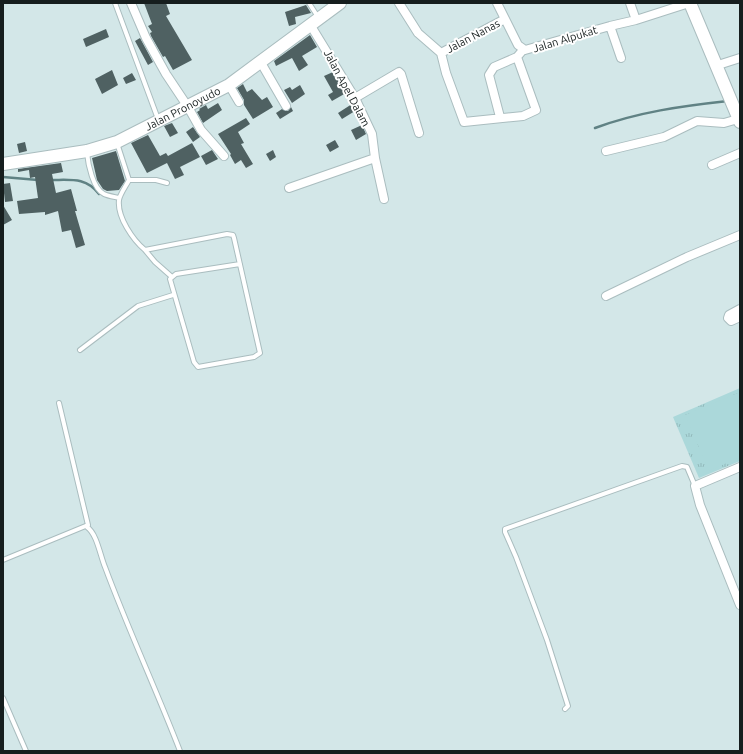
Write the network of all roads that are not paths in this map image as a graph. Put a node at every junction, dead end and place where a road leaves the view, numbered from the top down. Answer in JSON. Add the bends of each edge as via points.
{"nodes":[{"id":1,"x":115,"y":3,"type":"edge"},
{"id":2,"x":131,"y":3,"type":"edge"},
{"id":3,"x":310,"y":3,"type":"edge"},
{"id":4,"x":340,"y":3,"type":"edge"},
{"id":5,"x":399,"y":3,"type":"edge"},
{"id":6,"x":497,"y":3,"type":"edge"},
{"id":7,"x":630,"y":3,"type":"edge"},
{"id":8,"x":690,"y":3,"type":"edge"},
{"id":9,"x":505,"y":19,"type":"junction"},
{"id":10,"x":636,"y":20,"type":"junction"},
{"id":11,"x":315,"y":22,"type":"junction"},
{"id":12,"x":610,"y":26,"type":"junction"},
{"id":13,"x":441,"y":52,"type":"junction"},
{"id":14,"x":520,"y":53,"type":"junction"},
{"id":15,"x":621,"y":58,"type":"dead end"},
{"id":16,"x":740,"y":58,"type":"edge"},
{"id":17,"x":260,"y":61,"type":"junction"},
{"id":18,"x":715,"y":66,"type":"junction"},
{"id":19,"x":229,"y":85,"type":"junction"},
{"id":20,"x":355,"y":98,"type":"junction"},
{"id":21,"x":239,"y":102,"type":"dead end"},
{"id":22,"x":286,"y":106,"type":"dead end"},
{"id":23,"x":188,"y":107,"type":"junction"},
{"id":24,"x":500,"y":117,"type":"junction"},
{"id":25,"x":158,"y":121,"type":"junction"},
{"id":26,"x":739,"y":121,"type":"edge"},
{"id":27,"x":420,"y":133,"type":"dead end"},
{"id":28,"x":117,"y":142,"type":"junction"},
{"id":29,"x":606,"y":150,"type":"dead end"},
{"id":30,"x":87,"y":151,"type":"junction"},
{"id":31,"x":740,"y":154,"type":"edge"},
{"id":32,"x":224,"y":156,"type":"dead end"},
{"id":33,"x":375,"y":158,"type":"junction"},
{"id":34,"x":3,"y":164,"type":"edge"},
{"id":35,"x":712,"y":165,"type":"dead end"},
{"id":36,"x":129,"y":180,"type":"junction"},
{"id":37,"x":167,"y":182,"type":"dead end"},
{"id":38,"x":289,"y":188,"type":"dead end"},
{"id":39,"x":119,"y":198,"type":"junction"},
{"id":40,"x":384,"y":200,"type":"dead end"},
{"id":41,"x":740,"y":235,"type":"edge"},
{"id":42,"x":145,"y":250,"type":"junction"},
{"id":43,"x":240,"y":264,"type":"junction"},
{"id":44,"x":172,"y":277,"type":"junction"},
{"id":45,"x":174,"y":295,"type":"junction"},
{"id":46,"x":606,"y":296,"type":"dead end"},
{"id":47,"x":740,"y":309,"type":"edge"},
{"id":48,"x":740,"y":317,"type":"edge"},
{"id":49,"x":80,"y":350,"type":"dead end"},
{"id":50,"x":59,"y":403,"type":"dead end"},
{"id":51,"x":740,"y":466,"type":"edge"},
{"id":52,"x":695,"y":486,"type":"junction"},
{"id":53,"x":87,"y":527,"type":"junction"},
{"id":54,"x":3,"y":560,"type":"edge"},
{"id":55,"x":740,"y":605,"type":"edge"},
{"id":56,"x":3,"y":698,"type":"edge"},
{"id":57,"x":565,"y":709,"type":"dead end"},
{"id":58,"x":26,"y":751,"type":"edge"},
{"id":59,"x":180,"y":751,"type":"edge"}],
"edges":[{"from":1,"to":25,"type":"lane"},
{"from":2,"to":23,"type":"street","via":[[146,38]]},
{"from":3,"to":11,"type":"lane"},
{"from":4,"to":11,"type":"main road","name":"Jalan Pronoyudo"},
{"from":5,"to":13,"type":"street","via":[[418,33]]},
{"from":6,"to":9,"type":"street","name":"Jalan Alpukat"},
{"from":7,"to":10,"type":"street"},
{"from":8,"to":10,"type":"street","name":"Jalan Alpukat"},
{"from":8,"to":18,"type":"main road"},
{"from":9,"to":13,"type":"street","name":"Jalan Nanas"},
{"from":9,"to":14,"type":"street","name":"Jalan Alpukat"},
{"from":10,"to":12,"type":"street","name":"Jalan Alpukat"},
{"from":11,"to":17,"type":"main road","name":"Jalan Pronoyudo"},
{"from":11,"to":20,"type":"street","name":"Jalan Apel Dalam"},
{"from":12,"to":14,"type":"street","name":"Jalan Alpukat"},
{"from":12,"to":15,"type":"street"},
{"from":13,"to":24,"type":"street","via":[[464,122]]},
{"from":14,"to":24,"type":"street","via":[[494,67],[489,75]]},
{"from":14,"to":24,"type":"street","via":[[536,110],[523,116]]},
{"from":16,"to":18,"type":"street"},
{"from":17,"to":19,"type":"main road","name":"Jalan Pronoyudo"},
{"from":17,"to":22,"type":"street"},
{"from":18,"to":26,"type":"main road"},
{"from":19,"to":21,"type":"street"},
{"from":19,"to":23,"type":"main road","name":"Jalan Pronoyudo"},
{"from":20,"to":27,"type":"street","via":[[399,72]]},
{"from":20,"to":33,"type":"street","name":"Jalan Apel Dalam","via":[[372,134]]},
{"from":23,"to":25,"type":"main road","name":"Jalan Pronoyudo"},
{"from":23,"to":32,"type":"street","via":[[201,130]]},
{"from":25,"to":28,"type":"main road","name":"Jalan Pronoyudo"},
{"from":26,"to":29,"type":"street","via":[[697,122],[664,137]]},
{"from":28,"to":30,"type":"main road","name":"Jalan Pronoyudo"},
{"from":28,"to":36,"type":"lane"},
{"from":30,"to":34,"type":"main road","name":"Jalan Pronoyudo"},
{"from":30,"to":39,"type":"lane","via":[[92,178],[99,190],[104,195]]},
{"from":31,"to":35,"type":"street"},
{"from":33,"to":38,"type":"street"},
{"from":33,"to":40,"type":"street","name":"Jalan Apel Dalam"},
{"from":36,"to":37,"type":"lane"},
{"from":36,"to":39,"type":"lane"},
{"from":39,"to":42,"type":"lane","via":[[122,215],[137,243]]},
{"from":41,"to":46,"type":"street"},
{"from":42,"to":43,"type":"lane","via":[[230,234],[234,238]]},
{"from":42,"to":44,"type":"lane"},
{"from":43,"to":44,"type":"lane","via":[[176,274]]},
{"from":43,"to":45,"type":"lane","via":[[260,350],[258,355],[196,366]]},
{"from":44,"to":45,"type":"lane","via":[[170,282]]},
{"from":45,"to":49,"type":"lane","via":[[138,306]]},
{"from":47,"to":48,"type":"street","via":[[728,317],[731,321]]},
{"from":50,"to":53,"type":"lane","via":[[87,515]]},
{"from":51,"to":52,"type":"street"},
{"from":52,"to":55,"type":"street","via":[[700,505]]},
{"from":52,"to":57,"type":"lane","via":[[687,467],[682,466],[505,529],[561,679],[568,706]]},
{"from":53,"to":54,"type":"lane"},
{"from":53,"to":59,"type":"lane","via":[[95,535],[113,588]]},
{"from":56,"to":58,"type":"lane"}]}
